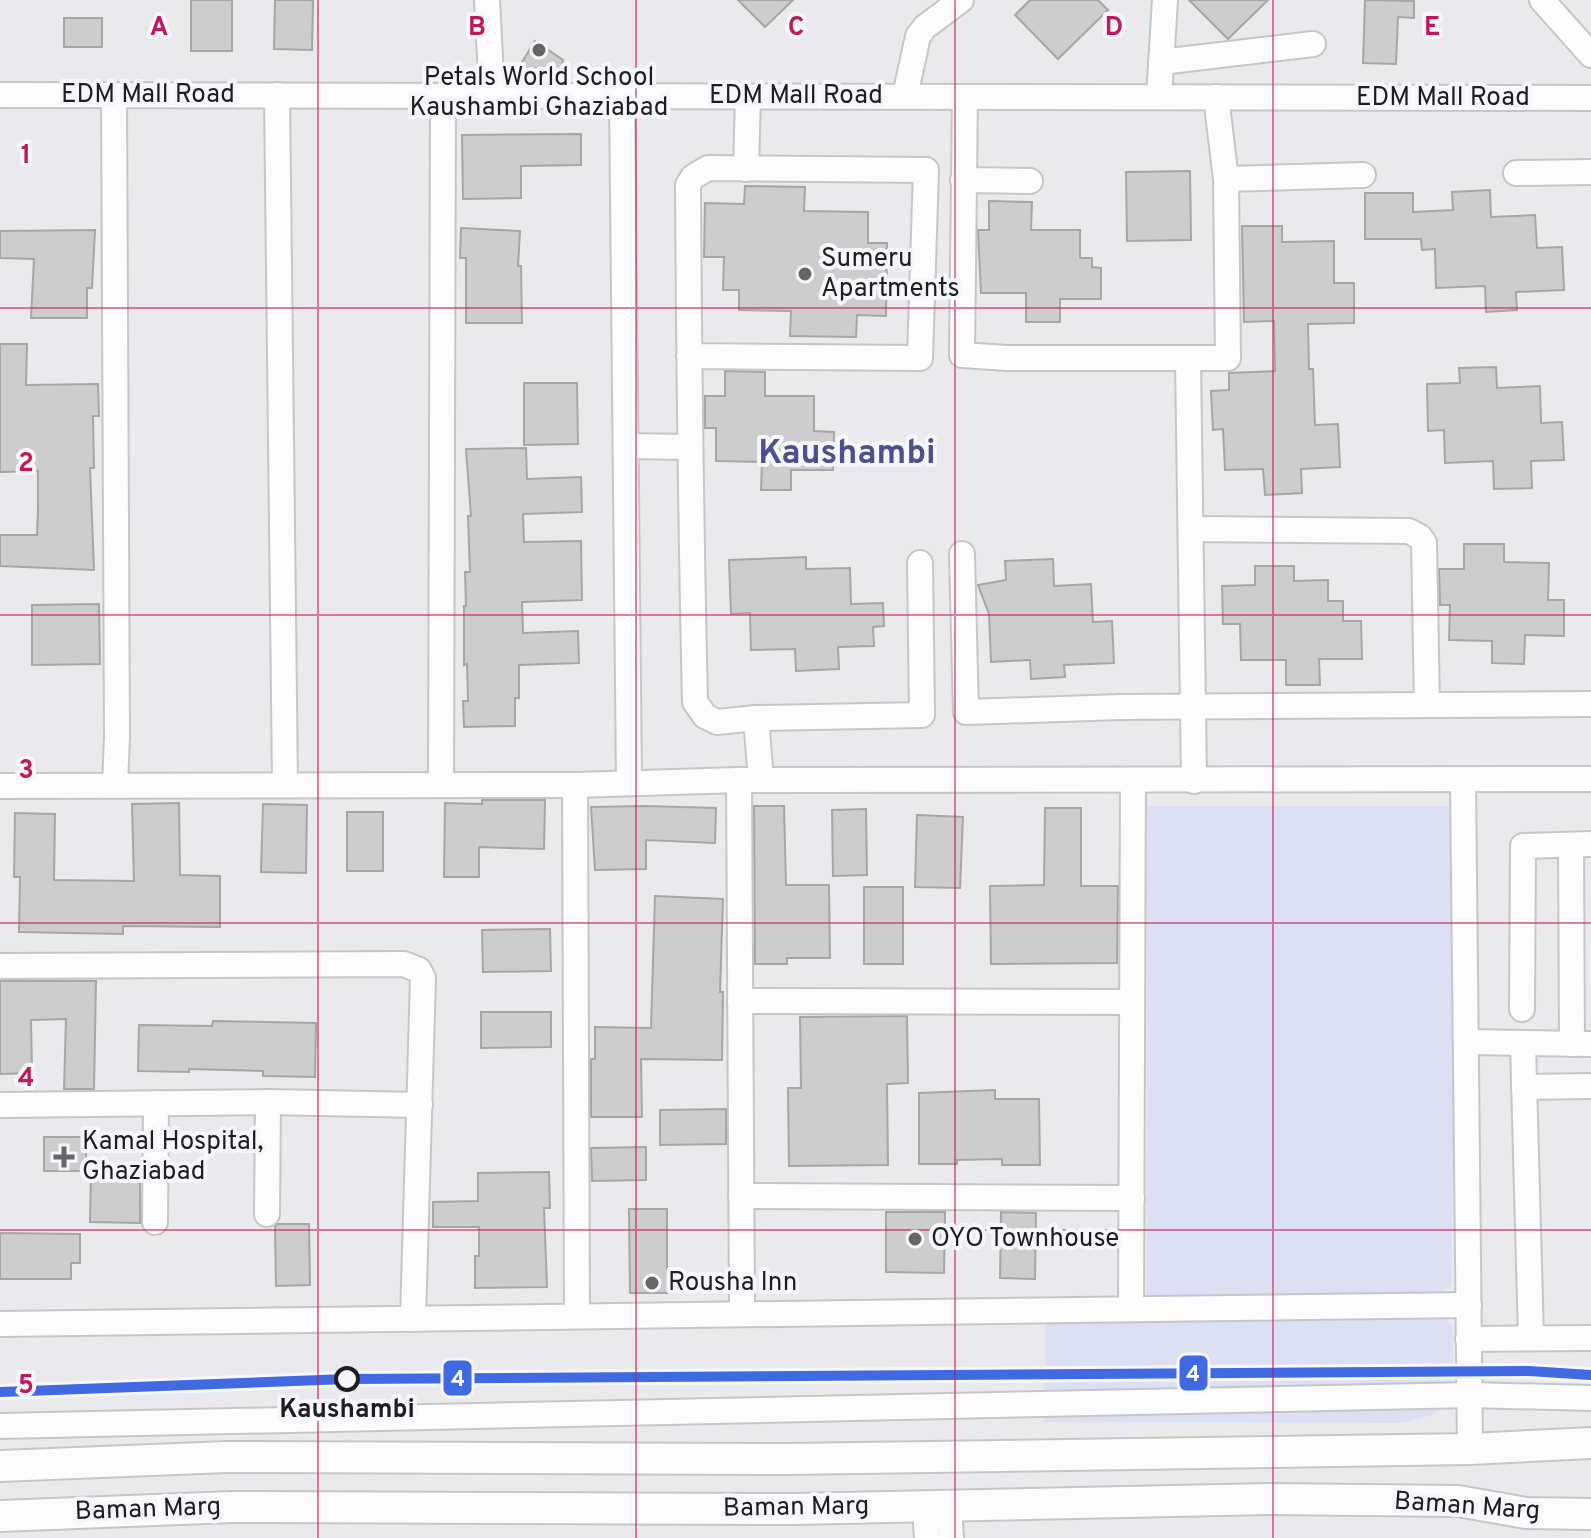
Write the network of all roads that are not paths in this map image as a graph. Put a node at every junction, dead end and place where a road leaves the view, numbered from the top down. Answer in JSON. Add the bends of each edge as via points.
{"nodes":[{"id":1,"x":487,"y":0,"type":"edge"},
{"id":2,"x":961,"y":0,"type":"edge"},
{"id":3,"x":1165,"y":0,"type":"edge"},
{"id":4,"x":1542,"y":0,"type":"edge"},
{"id":5,"x":1313,"y":44,"type":"dead end"},
{"id":6,"x":1591,"y":55,"type":"edge"},
{"id":7,"x":1161,"y":62,"type":"junction"},
{"id":8,"x":0,"y":95,"type":"edge"},
{"id":9,"x":114,"y":95,"type":"junction"},
{"id":10,"x":277,"y":95,"type":"junction"},
{"id":11,"x":443,"y":96,"type":"junction"},
{"id":12,"x":492,"y":96,"type":"junction"},
{"id":13,"x":622,"y":96,"type":"junction"},
{"id":14,"x":748,"y":96,"type":"junction"},
{"id":15,"x":905,"y":96,"type":"junction"},
{"id":16,"x":965,"y":97,"type":"junction"},
{"id":17,"x":1159,"y":97,"type":"junction"},
{"id":18,"x":1216,"y":97,"type":"junction"},
{"id":19,"x":1591,"y":98,"type":"edge"},
{"id":20,"x":746,"y":169,"type":"junction"},
{"id":21,"x":1591,"y":172,"type":"edge"},
{"id":22,"x":1516,"y":173,"type":"dead end"},
{"id":23,"x":1363,"y":175,"type":"dead end"},
{"id":24,"x":1226,"y":179,"type":"junction"},
{"id":25,"x":963,"y":180,"type":"junction"},
{"id":26,"x":1030,"y":181,"type":"dead end"},
{"id":27,"x":689,"y":356,"type":"junction"},
{"id":28,"x":1188,"y":359,"type":"junction"},
{"id":29,"x":626,"y":446,"type":"junction"},
{"id":30,"x":690,"y":447,"type":"junction"},
{"id":31,"x":1191,"y":529,"type":"junction"},
{"id":32,"x":962,"y":554,"type":"dead end"},
{"id":33,"x":920,"y":563,"type":"dead end"},
{"id":34,"x":1591,"y":704,"type":"edge"},
{"id":35,"x":1427,"y":705,"type":"junction"},
{"id":36,"x":1192,"y":706,"type":"junction"},
{"id":37,"x":756,"y":718,"type":"junction"},
{"id":38,"x":1591,"y":779,"type":"edge"},
{"id":39,"x":750,"y":780,"type":"junction"},
{"id":40,"x":1463,"y":780,"type":"junction"},
{"id":41,"x":1133,"y":781,"type":"junction"},
{"id":42,"x":1194,"y":781,"type":"junction"},
{"id":43,"x":629,"y":783,"type":"junction"},
{"id":44,"x":285,"y":784,"type":"junction"},
{"id":45,"x":441,"y":784,"type":"junction"},
{"id":46,"x":115,"y":785,"type":"junction"},
{"id":47,"x":575,"y":785,"type":"junction"},
{"id":48,"x":0,"y":786,"type":"edge"},
{"id":49,"x":1581,"y":844,"type":"edge"},
{"id":50,"x":0,"y":966,"type":"edge"},
{"id":51,"x":740,"y":1001,"type":"junction"},
{"id":52,"x":1132,"y":1002,"type":"junction"},
{"id":53,"x":1522,"y":1009,"type":"dead end"},
{"id":54,"x":1468,"y":1042,"type":"junction"},
{"id":55,"x":1523,"y":1044,"type":"junction"},
{"id":56,"x":1582,"y":1044,"type":"edge"},
{"id":57,"x":1591,"y":1086,"type":"edge"},
{"id":58,"x":1524,"y":1087,"type":"junction"},
{"id":59,"x":268,"y":1102,"type":"junction"},
{"id":60,"x":156,"y":1103,"type":"junction"},
{"id":61,"x":0,"y":1105,"type":"edge"},
{"id":62,"x":420,"y":1105,"type":"junction"},
{"id":63,"x":741,"y":1196,"type":"junction"},
{"id":64,"x":1132,"y":1198,"type":"junction"},
{"id":65,"x":267,"y":1214,"type":"dead end"},
{"id":66,"x":155,"y":1222,"type":"dead end"},
{"id":67,"x":1469,"y":1305,"type":"junction"},
{"id":68,"x":1131,"y":1309,"type":"junction"},
{"id":69,"x":742,"y":1314,"type":"junction"},
{"id":70,"x":577,"y":1316,"type":"junction"},
{"id":71,"x":413,"y":1319,"type":"junction"},
{"id":72,"x":0,"y":1324,"type":"edge"},
{"id":73,"x":1531,"y":1338,"type":"junction"},
{"id":74,"x":1591,"y":1338,"type":"edge"},
{"id":75,"x":1468,"y":1339,"type":"junction"},
{"id":76,"x":1470,"y":1395,"type":"junction"},
{"id":77,"x":1591,"y":1398,"type":"edge"},
{"id":78,"x":0,"y":1426,"type":"edge"},
{"id":79,"x":1591,"y":1443,"type":"edge"},
{"id":80,"x":1470,"y":1449,"type":"junction"},
{"id":81,"x":543,"y":1458,"type":"junction"},
{"id":82,"x":596,"y":1458,"type":"junction"},
{"id":83,"x":0,"y":1466,"type":"edge"},
{"id":84,"x":1591,"y":1493,"type":"edge"},
{"id":85,"x":1458,"y":1501,"type":"junction"},
{"id":86,"x":937,"y":1506,"type":"junction"},
{"id":87,"x":544,"y":1508,"type":"junction"},
{"id":88,"x":595,"y":1508,"type":"junction"},
{"id":89,"x":1591,"y":1514,"type":"edge"},
{"id":90,"x":0,"y":1516,"type":"edge"},
{"id":91,"x":927,"y":1538,"type":"edge"},
{"id":92,"x":951,"y":1538,"type":"edge"}],
"edges":[{"from":1,"to":12,"type":"street"},
{"from":2,"to":15,"type":"street","via":[[918,36]]},
{"from":3,"to":7,"type":"street"},
{"from":4,"to":6,"type":"street"},
{"from":5,"to":7,"type":"street"},
{"from":7,"to":17,"type":"street"},
{"from":8,"to":9,"type":"street","name":"EDM Mall Road"},
{"from":9,"to":10,"type":"street","name":"EDM Mall Road"},
{"from":9,"to":46,"type":"street"},
{"from":10,"to":11,"type":"street","name":"EDM Mall Road"},
{"from":10,"to":44,"type":"street"},
{"from":11,"to":12,"type":"street","name":"EDM Mall Road"},
{"from":11,"to":45,"type":"street"},
{"from":12,"to":13,"type":"street","name":"EDM Mall Road"},
{"from":13,"to":14,"type":"street","name":"EDM Mall Road"},
{"from":13,"to":29,"type":"street"},
{"from":14,"to":15,"type":"street","name":"EDM Mall Road"},
{"from":14,"to":20,"type":"street"},
{"from":15,"to":16,"type":"street","name":"EDM Mall Road"},
{"from":16,"to":17,"type":"street","name":"EDM Mall Road"},
{"from":16,"to":25,"type":"street"},
{"from":17,"to":18,"type":"street","name":"EDM Mall Road"},
{"from":18,"to":19,"type":"street","name":"EDM Mall Road"},
{"from":18,"to":24,"type":"street"},
{"from":20,"to":27,"type":"street","via":[[708,168],[688,185]]},
{"from":20,"to":27,"type":"street","via":[[926,170],[920,358]]},
{"from":21,"to":22,"type":"street"},
{"from":23,"to":24,"type":"street"},
{"from":24,"to":28,"type":"street","via":[[1228,358]]},
{"from":25,"to":26,"type":"street"},
{"from":25,"to":28,"type":"street","via":[[962,355]]},
{"from":27,"to":30,"type":"street"},
{"from":28,"to":31,"type":"street"},
{"from":29,"to":30,"type":"street"},
{"from":29,"to":43,"type":"street"},
{"from":30,"to":37,"type":"street","via":[[695,702],[717,722]]},
{"from":31,"to":35,"type":"street","via":[[1409,531],[1420,537]]},
{"from":31,"to":36,"type":"street"},
{"from":32,"to":36,"type":"street","via":[[966,712]]},
{"from":33,"to":37,"type":"street","via":[[922,715]]},
{"from":34,"to":35,"type":"street"},
{"from":35,"to":36,"type":"street"},
{"from":36,"to":42,"type":"street"},
{"from":37,"to":39,"type":"street"},
{"from":38,"to":40,"type":"street"},
{"from":39,"to":41,"type":"street"},
{"from":39,"to":43,"type":"street"},
{"from":39,"to":51,"type":"street"},
{"from":40,"to":42,"type":"street"},
{"from":40,"to":54,"type":"street"},
{"from":41,"to":42,"type":"street"},
{"from":41,"to":52,"type":"street"},
{"from":43,"to":47,"type":"street"},
{"from":44,"to":45,"type":"street"},
{"from":44,"to":46,"type":"street"},
{"from":45,"to":47,"type":"street"},
{"from":46,"to":48,"type":"street"},
{"from":47,"to":70,"type":"street"},
{"from":49,"to":53,"type":"street","via":[[1523,846]]},
{"from":49,"to":56,"type":"street"},
{"from":50,"to":62,"type":"street","via":[[412,966],[423,978]]},
{"from":51,"to":52,"type":"street"},
{"from":51,"to":63,"type":"street"},
{"from":52,"to":64,"type":"street"},
{"from":54,"to":55,"type":"street"},
{"from":54,"to":67,"type":"street"},
{"from":55,"to":56,"type":"street"},
{"from":55,"to":58,"type":"street"},
{"from":57,"to":58,"type":"street"},
{"from":58,"to":73,"type":"street"},
{"from":59,"to":60,"type":"street"},
{"from":59,"to":62,"type":"street"},
{"from":59,"to":65,"type":"street"},
{"from":60,"to":61,"type":"street"},
{"from":60,"to":66,"type":"street"},
{"from":62,"to":71,"type":"street"},
{"from":63,"to":64,"type":"street"},
{"from":63,"to":69,"type":"street"},
{"from":64,"to":68,"type":"street"},
{"from":67,"to":68,"type":"street"},
{"from":67,"to":75,"type":"street"},
{"from":68,"to":69,"type":"street"},
{"from":69,"to":70,"type":"street"},
{"from":70,"to":71,"type":"street"},
{"from":71,"to":72,"type":"street"},
{"from":73,"to":74,"type":"street"},
{"from":73,"to":75,"type":"street"},
{"from":75,"to":76,"type":"street"},
{"from":76,"to":77,"type":"street"},
{"from":76,"to":78,"type":"street"},
{"from":76,"to":80,"type":"street"},
{"from":79,"to":80,"type":"main road","name":"Baman Marg"},
{"from":80,"to":82,"type":"main road","name":"Baman Marg"},
{"from":81,"to":82,"type":"main road","name":"Baman Marg"},
{"from":81,"to":83,"type":"main road","name":"Baman Marg","via":[[227,1457]]},
{"from":81,"to":87,"type":"main road"},
{"from":82,"to":88,"type":"main road"},
{"from":84,"to":85,"type":"main road"},
{"from":85,"to":86,"type":"main road","name":"Baman Marg"},
{"from":85,"to":89,"type":"main road","name":"Baman Marg","via":[[1526,1513]]},
{"from":86,"to":88,"type":"main road","name":"Baman Marg"},
{"from":86,"to":91,"type":"street"},
{"from":86,"to":92,"type":"street"},
{"from":87,"to":88,"type":"main road","name":"Baman Marg"},
{"from":87,"to":90,"type":"main road","name":"Baman Marg","via":[[232,1507]]}]}
